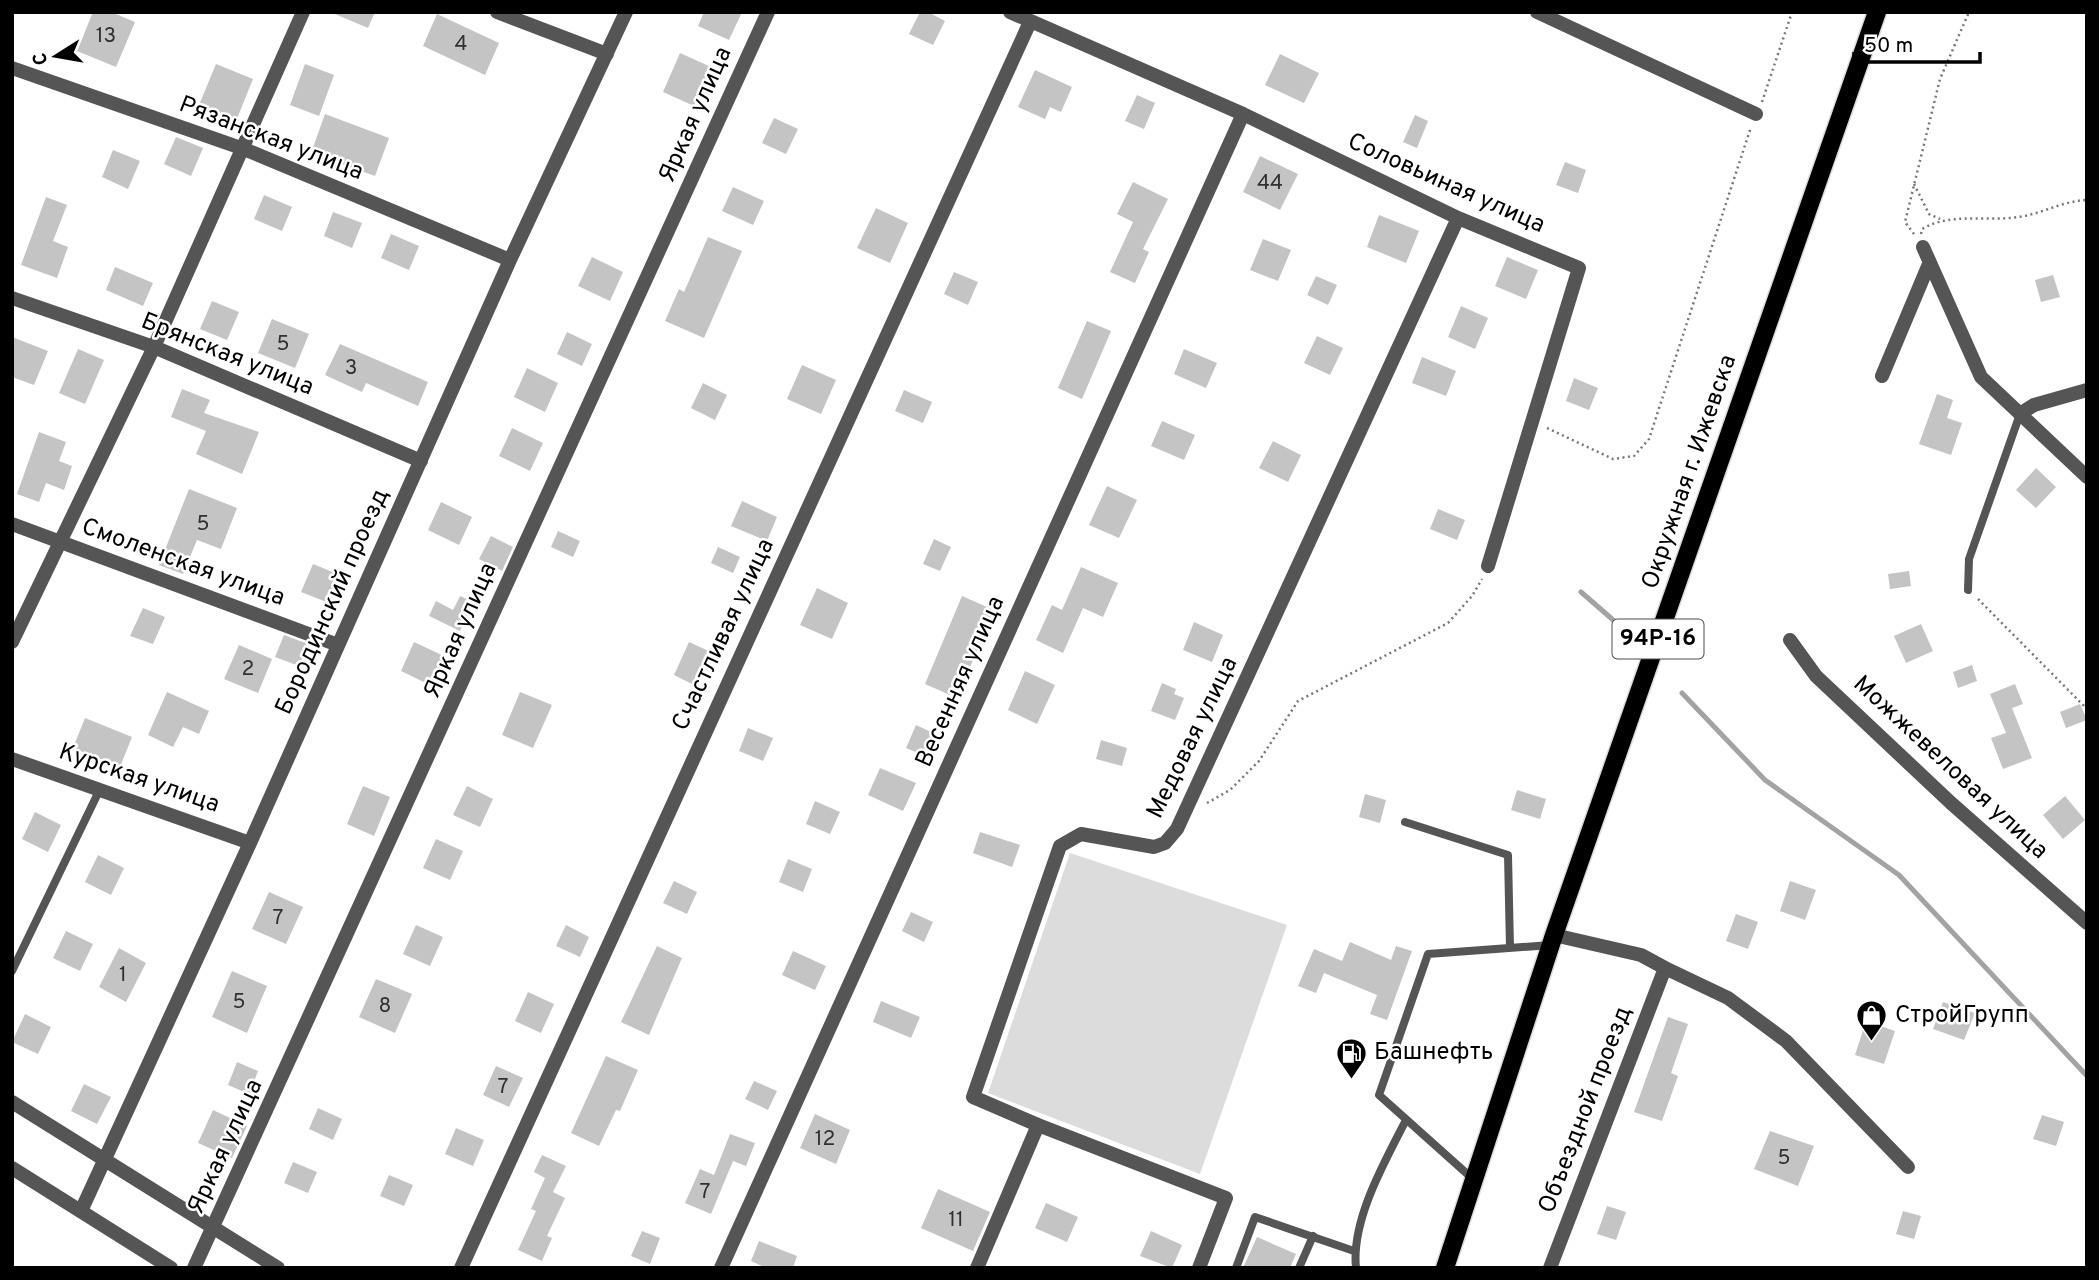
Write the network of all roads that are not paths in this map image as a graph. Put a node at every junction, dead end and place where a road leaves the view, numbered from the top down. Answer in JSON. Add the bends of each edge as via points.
{"nodes":[{"id":1,"x":303,"y":12,"type":"edge"},
{"id":2,"x":496,"y":12,"type":"edge"},
{"id":3,"x":626,"y":12,"type":"edge"},
{"id":4,"x":768,"y":12,"type":"edge"},
{"id":5,"x":1010,"y":12,"type":"edge"},
{"id":6,"x":1537,"y":12,"type":"edge"},
{"id":7,"x":1877,"y":12,"type":"edge"},
{"id":8,"x":1030,"y":22,"type":"junction"},
{"id":9,"x":607,"y":54,"type":"junction"},
{"id":10,"x":12,"y":68,"type":"edge"},
{"id":11,"x":1243,"y":114,"type":"junction"},
{"id":12,"x":1756,"y":114,"type":"road end"},
{"id":13,"x":244,"y":149,"type":"junction"},
{"id":14,"x":1458,"y":218,"type":"junction"},
{"id":15,"x":1923,"y":247,"type":"road end"},
{"id":16,"x":510,"y":260,"type":"junction"},
{"id":17,"x":1929,"y":264,"type":"junction"},
{"id":18,"x":12,"y":298,"type":"edge"},
{"id":19,"x":154,"y":347,"type":"junction"},
{"id":20,"x":1882,"y":376,"type":"dead end"},
{"id":21,"x":2087,"y":390,"type":"edge"},
{"id":22,"x":2020,"y":414,"type":"junction"},
{"id":23,"x":421,"y":461,"type":"junction"},
{"id":24,"x":2087,"y":477,"type":"edge"},
{"id":25,"x":12,"y":524,"type":"edge"},
{"id":26,"x":62,"y":542,"type":"junction"},
{"id":27,"x":1488,"y":566,"type":"road end"},
{"id":28,"x":1968,"y":590,"type":"road end"},
{"id":29,"x":1790,"y":640,"type":"dead end"},
{"id":30,"x":12,"y":642,"type":"edge"},
{"id":31,"x":338,"y":645,"type":"junction"},
{"id":32,"x":12,"y":758,"type":"edge"},
{"id":33,"x":100,"y":789,"type":"junction"},
{"id":34,"x":1405,"y":822,"type":"dead end"},
{"id":35,"x":250,"y":843,"type":"junction"},
{"id":36,"x":2087,"y":923,"type":"edge"},
{"id":37,"x":1553,"y":940,"type":"junction"},
{"id":38,"x":1510,"y":948,"type":"junction"},
{"id":39,"x":1665,"y":968,"type":"junction"},
{"id":40,"x":12,"y":971,"type":"edge"},
{"id":41,"x":12,"y":1102,"type":"edge"},
{"id":42,"x":1406,"y":1119,"type":"junction"},
{"id":43,"x":1038,"y":1125,"type":"junction"},
{"id":44,"x":104,"y":1159,"type":"junction"},
{"id":45,"x":1908,"y":1167,"type":"dead end"},
{"id":46,"x":12,"y":1168,"type":"edge"},
{"id":47,"x":1475,"y":1181,"type":"junction"},
{"id":48,"x":81,"y":1212,"type":"junction"},
{"id":49,"x":214,"y":1228,"type":"junction"},
{"id":50,"x":1312,"y":1236,"type":"junction"},
{"id":51,"x":1354,"y":1251,"type":"junction"},
{"id":52,"x":171,"y":1268,"type":"edge"},
{"id":53,"x":194,"y":1268,"type":"edge"},
{"id":54,"x":278,"y":1268,"type":"edge"},
{"id":55,"x":461,"y":1268,"type":"edge"},
{"id":56,"x":721,"y":1268,"type":"edge"},
{"id":57,"x":977,"y":1268,"type":"edge"},
{"id":58,"x":1199,"y":1268,"type":"edge"},
{"id":59,"x":1236,"y":1268,"type":"edge"},
{"id":60,"x":1299,"y":1268,"type":"edge"},
{"id":61,"x":1356,"y":1268,"type":"edge"},
{"id":62,"x":1445,"y":1268,"type":"edge"},
{"id":63,"x":1550,"y":1268,"type":"edge"}],
"edges":[{"from":1,"to":13,"type":"street"},
{"from":2,"to":9,"type":"street"},
{"from":3,"to":9,"type":"street","name":"Бородинский проезд"},
{"from":4,"to":49,"type":"street","name":"Яркая улица"},
{"from":5,"to":8,"type":"street","name":"Соловьиная улица"},
{"from":6,"to":12,"type":"street"},
{"from":7,"to":37,"type":"main road","name":"Окружная г. Ижевска","number":"94Р-16"},
{"from":8,"to":11,"type":"street","name":"Соловьиная улица"},
{"from":8,"to":55,"type":"street","name":"Счастливая улица"},
{"from":9,"to":16,"type":"street","name":"Бородинский проезд"},
{"from":10,"to":13,"type":"street","name":"Рязанская улица"},
{"from":11,"to":14,"type":"street","name":"Соловьиная улица"},
{"from":11,"to":56,"type":"street","name":"Весенняя улица"},
{"from":13,"to":16,"type":"street","name":"Рязанская улица"},
{"from":13,"to":19,"type":"street"},
{"from":14,"to":27,"type":"street","name":"Соловьиная улица","via":[[1579,268]]},
{"from":14,"to":43,"type":"street","name":"Медовая улица","via":[[1186,814],[1165,843],[1154,847],[1082,834],[1060,846],[973,1097]]},
{"from":15,"to":17,"type":"street"},
{"from":16,"to":23,"type":"street","name":"Бородинский проезд"},
{"from":17,"to":20,"type":"street"},
{"from":17,"to":22,"type":"street","via":[[1981,377]]},
{"from":18,"to":19,"type":"street","name":"Брянская улица"},
{"from":19,"to":23,"type":"street","name":"Брянская улица"},
{"from":19,"to":26,"type":"street"},
{"from":21,"to":22,"type":"street","via":[[2034,405]]},
{"from":22,"to":24,"type":"street"},
{"from":22,"to":28,"type":"lane","via":[[1969,559]]},
{"from":23,"to":31,"type":"street","name":"Бородинский проезд"},
{"from":25,"to":26,"type":"street","name":"Смоленская улица"},
{"from":26,"to":30,"type":"street"},
{"from":26,"to":31,"type":"street","name":"Смоленская улица"},
{"from":29,"to":36,"type":"street","name":"Можжевеловая улица","via":[[1816,676]]},
{"from":31,"to":35,"type":"street","name":"Бородинский проезд"},
{"from":32,"to":33,"type":"street","name":"Курская улица"},
{"from":33,"to":35,"type":"street","name":"Курская улица"},
{"from":33,"to":40,"type":"lane"},
{"from":34,"to":38,"type":"lane","via":[[1508,855]]},
{"from":35,"to":44,"type":"street","name":"Бородинский проезд"},
{"from":37,"to":38,"type":"lane"},
{"from":37,"to":39,"type":"street","via":[[1641,955]]},
{"from":37,"to":47,"type":"main road","name":"Окружная г. Ижевска","number":"94Р-16"},
{"from":38,"to":42,"type":"lane","via":[[1428,954],[1379,1095]]},
{"from":39,"to":45,"type":"street","via":[[1728,998],[1786,1041]]},
{"from":39,"to":63,"type":"street","name":"Объездной проезд"},
{"from":41,"to":44,"type":"street"},
{"from":42,"to":47,"type":"lane"},
{"from":42,"to":51,"type":"lane","via":[[1377,1177]]},
{"from":43,"to":57,"type":"street"},
{"from":43,"to":58,"type":"street","via":[[1226,1198]]},
{"from":44,"to":48,"type":"street","name":"Бородинский проезд"},
{"from":44,"to":49,"type":"street"},
{"from":46,"to":48,"type":"street"},
{"from":47,"to":62,"type":"main road","name":"Окружная г. Ижевска","number":"94Р-16"},
{"from":48,"to":52,"type":"street"},
{"from":49,"to":53,"type":"street","name":"Яркая улица"},
{"from":49,"to":54,"type":"street"},
{"from":50,"to":51,"type":"lane"},
{"from":50,"to":59,"type":"lane","via":[[1255,1217]]},
{"from":50,"to":60,"type":"lane"},
{"from":51,"to":61,"type":"lane"}]}
